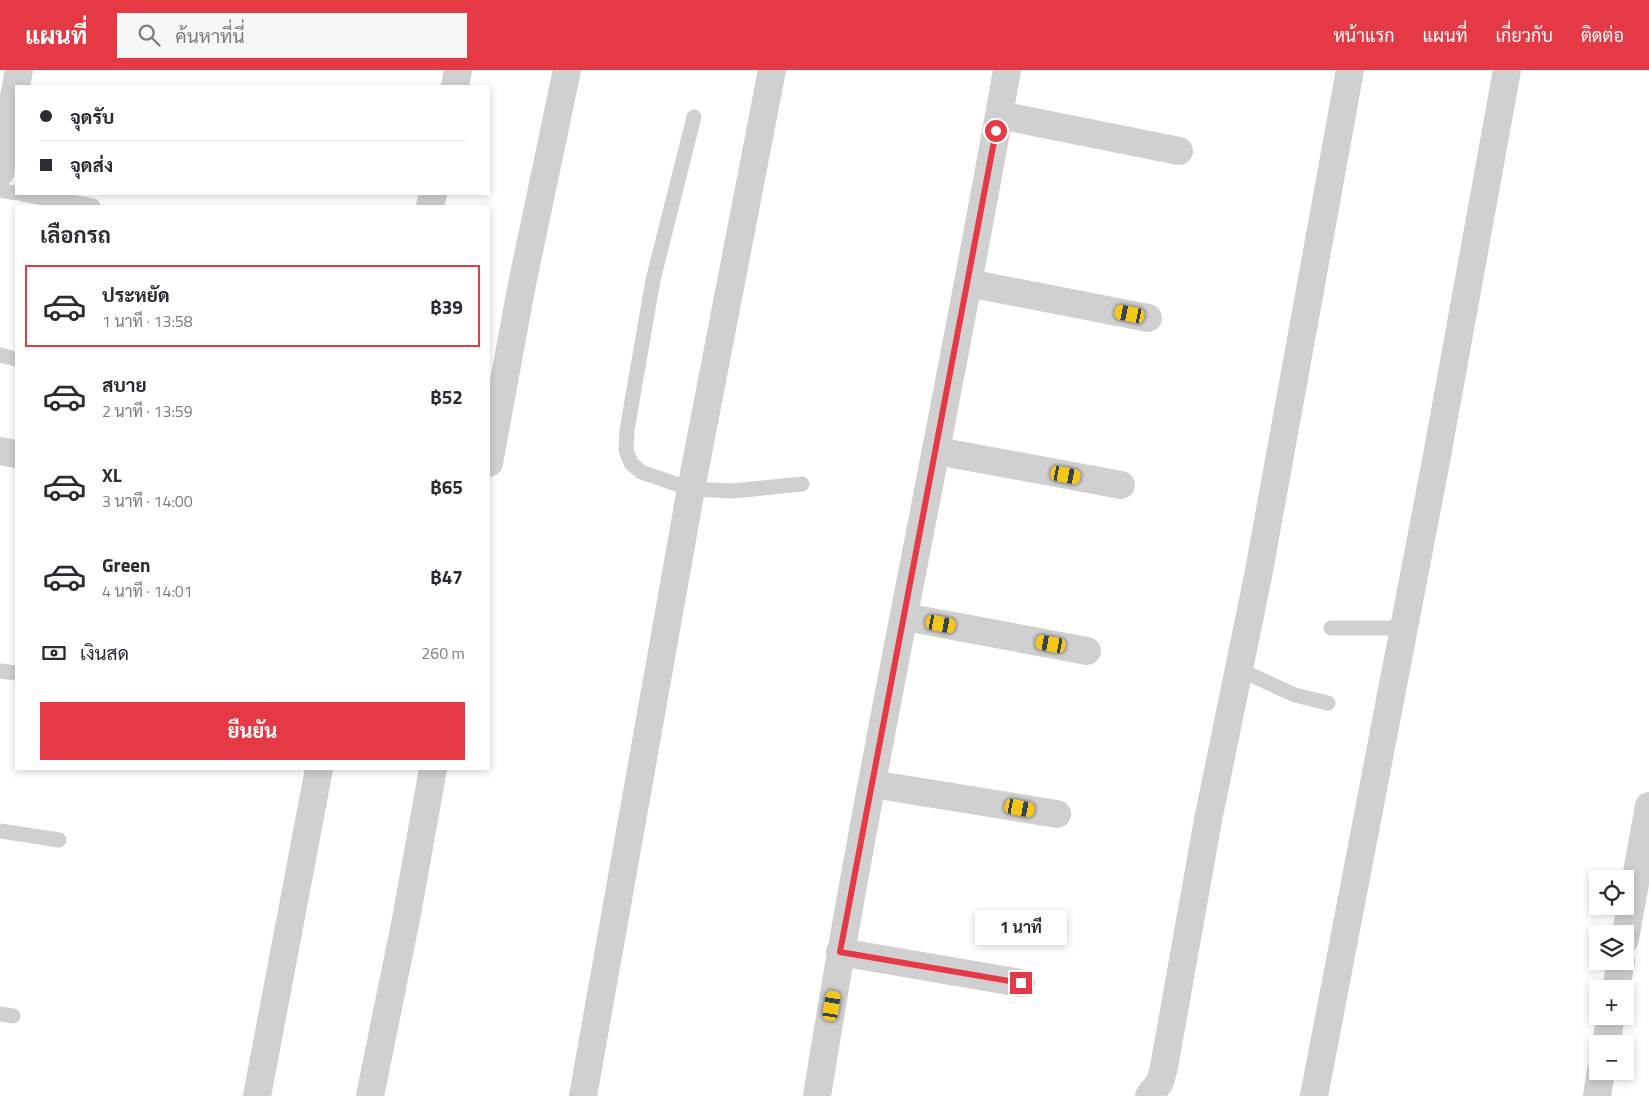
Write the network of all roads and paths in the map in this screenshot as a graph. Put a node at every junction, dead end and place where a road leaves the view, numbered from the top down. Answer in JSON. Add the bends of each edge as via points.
{"nodes":[{"id":1,"x":19,"y":70,"type":"edge"},
{"id":2,"x":458,"y":70,"type":"edge"},
{"id":3,"x":567,"y":70,"type":"edge"},
{"id":4,"x":772,"y":70,"type":"edge"},
{"id":5,"x":1007,"y":70,"type":"edge"},
{"id":6,"x":1350,"y":70,"type":"edge"},
{"id":7,"x":1507,"y":70,"type":"edge"},
{"id":8,"x":16,"y":85,"type":"edge"},
{"id":9,"x":455,"y":85,"type":"edge"},
{"id":10,"x":15,"y":92,"type":"edge"},
{"id":11,"x":1000,"y":115,"type":"junction"},
{"id":12,"x":694,"y":117,"type":"dead end"},
{"id":13,"x":1179,"y":151,"type":"dead end"},
{"id":14,"x":0,"y":173,"type":"edge"},
{"id":15,"x":0,"y":190,"type":"edge"},
{"id":16,"x":15,"y":193,"type":"edge"},
{"id":17,"x":28,"y":195,"type":"edge"},
{"id":18,"x":87,"y":205,"type":"edge"},
{"id":19,"x":968,"y":283,"type":"junction"},
{"id":20,"x":1148,"y":318,"type":"dead end"},
{"id":21,"x":0,"y":356,"type":"edge"},
{"id":22,"x":15,"y":359,"type":"edge"},
{"id":23,"x":0,"y":451,"type":"edge"},
{"id":24,"x":937,"y":451,"type":"junction"},
{"id":25,"x":15,"y":454,"type":"edge"},
{"id":26,"x":490,"y":458,"type":"edge"},
{"id":27,"x":802,"y":484,"type":"dead end"},
{"id":28,"x":1120,"y":485,"type":"dead end"},
{"id":29,"x":691,"y":489,"type":"junction"},
{"id":30,"x":905,"y":617,"type":"junction"},
{"id":31,"x":1331,"y":628,"type":"dead end"},
{"id":32,"x":1404,"y":628,"type":"junction"},
{"id":33,"x":1087,"y":650,"type":"dead end"},
{"id":34,"x":1240,"y":670,"type":"junction"},
{"id":35,"x":0,"y":671,"type":"edge"},
{"id":36,"x":15,"y":673,"type":"edge"},
{"id":37,"x":1328,"y":703,"type":"dead end"},
{"id":38,"x":320,"y":770,"type":"edge"},
{"id":39,"x":433,"y":770,"type":"edge"},
{"id":40,"x":872,"y":784,"type":"junction"},
{"id":41,"x":1649,"y":806,"type":"edge"},
{"id":42,"x":1057,"y":814,"type":"dead end"},
{"id":43,"x":0,"y":831,"type":"edge"},
{"id":44,"x":58,"y":840,"type":"dead end"},
{"id":45,"x":1628,"y":925,"type":"edge"},
{"id":46,"x":840,"y":952,"type":"junction"},
{"id":47,"x":1021,"y":983,"type":"dead end"},
{"id":48,"x":1600,"y":1080,"type":"edge"},
{"id":49,"x":257,"y":1096,"type":"edge"},
{"id":50,"x":370,"y":1096,"type":"edge"},
{"id":51,"x":583,"y":1096,"type":"edge"},
{"id":52,"x":817,"y":1096,"type":"edge"},
{"id":53,"x":1149,"y":1096,"type":"edge"},
{"id":54,"x":1314,"y":1096,"type":"edge"},
{"id":55,"x":1597,"y":1096,"type":"edge"}],
"edges":[{"from":1,"to":8,"type":"street"},
{"from":2,"to":9,"type":"street"},
{"from":3,"to":26,"type":"street"},
{"from":4,"to":29,"type":"street"},
{"from":5,"to":11,"type":"street"},
{"from":6,"to":34,"type":"street"},
{"from":7,"to":32,"type":"street"},
{"from":10,"to":14,"type":"street"},
{"from":11,"to":13,"type":"street"},
{"from":11,"to":19,"type":"street"},
{"from":12,"to":29,"type":"lane","via":[[653,280],[626,450],[631,462],[641,472]]},
{"from":15,"to":16,"type":"lane"},
{"from":17,"to":18,"type":"lane"},
{"from":19,"to":20,"type":"street"},
{"from":19,"to":24,"type":"street"},
{"from":21,"to":22,"type":"lane"},
{"from":23,"to":25,"type":"street"},
{"from":24,"to":28,"type":"street"},
{"from":24,"to":30,"type":"street"},
{"from":27,"to":29,"type":"lane","via":[[733,491]]},
{"from":29,"to":51,"type":"street"},
{"from":30,"to":33,"type":"street"},
{"from":30,"to":40,"type":"street"},
{"from":31,"to":32,"type":"lane"},
{"from":32,"to":54,"type":"street"},
{"from":34,"to":37,"type":"lane","via":[[1296,695]]},
{"from":34,"to":53,"type":"street","via":[[1208,820],[1164,1067],[1160,1082]]},
{"from":35,"to":36,"type":"lane"},
{"from":38,"to":49,"type":"street"},
{"from":39,"to":50,"type":"street"},
{"from":40,"to":42,"type":"street"},
{"from":40,"to":46,"type":"street"},
{"from":41,"to":45,"type":"street"},
{"from":43,"to":44,"type":"lane"},
{"from":46,"to":47,"type":"street"},
{"from":46,"to":52,"type":"street"},
{"from":48,"to":55,"type":"street"}]}
